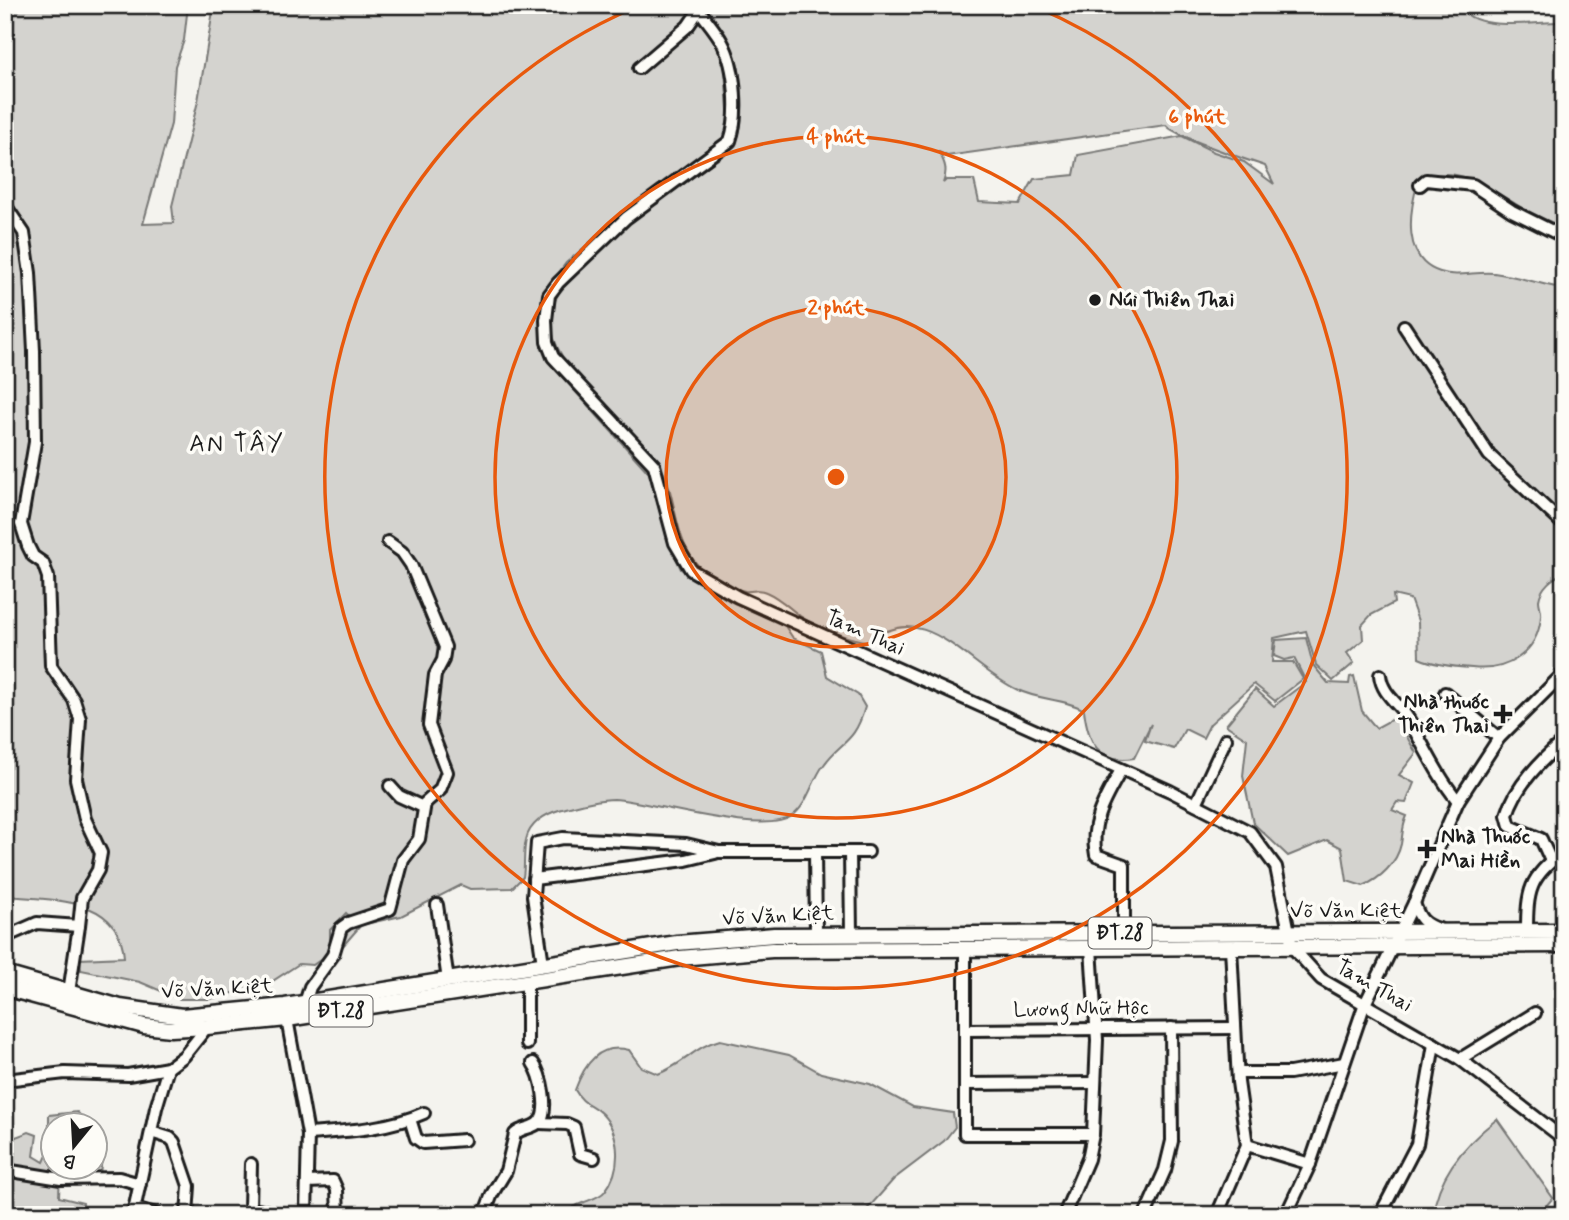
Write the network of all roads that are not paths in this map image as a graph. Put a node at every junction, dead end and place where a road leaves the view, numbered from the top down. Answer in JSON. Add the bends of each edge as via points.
{"nodes":[{"id":1,"x":697,"y":8,"type":"edge"},
{"id":2,"x":639,"y":68,"type":"dead end"},
{"id":3,"x":1420,"y":185,"type":"dead end"},
{"id":4,"x":5,"y":205,"type":"edge"},
{"id":5,"x":1564,"y":237,"type":"edge"},
{"id":6,"x":1404,"y":326,"type":"dead end"},
{"id":7,"x":1564,"y":525,"type":"edge"},
{"id":8,"x":388,"y":542,"type":"dead end"},
{"id":9,"x":1564,"y":673,"type":"edge"},
{"id":10,"x":1380,"y":675,"type":"dead end"},
{"id":11,"x":1445,"y":693,"type":"dead end"},
{"id":12,"x":1499,"y":738,"type":"junction"},
{"id":13,"x":1226,"y":739,"type":"dead end"},
{"id":14,"x":1564,"y":740,"type":"edge"},
{"id":15,"x":1121,"y":770,"type":"junction"},
{"id":16,"x":390,"y":786,"type":"dead end"},
{"id":17,"x":1458,"y":801,"type":"junction"},
{"id":18,"x":1196,"y":804,"type":"junction"},
{"id":19,"x":423,"y":807,"type":"junction"},
{"id":20,"x":719,"y":852,"type":"junction"},
{"id":21,"x":815,"y":852,"type":"junction"},
{"id":22,"x":850,"y":852,"type":"junction"},
{"id":23,"x":868,"y":852,"type":"dead end"},
{"id":24,"x":1564,"y":852,"type":"edge"},
{"id":25,"x":1551,"y":861,"type":"junction"},
{"id":26,"x":534,"y":879,"type":"junction"},
{"id":27,"x":1415,"y":903,"type":"junction"},
{"id":28,"x":437,"y":905,"type":"dead end"},
{"id":29,"x":79,"y":926,"type":"junction"},
{"id":30,"x":1527,"y":931,"type":"junction"},
{"id":31,"x":1564,"y":931,"type":"edge"},
{"id":32,"x":1287,"y":932,"type":"junction"},
{"id":33,"x":1398,"y":932,"type":"junction"},
{"id":34,"x":851,"y":933,"type":"junction"},
{"id":35,"x":1124,"y":933,"type":"junction"},
{"id":36,"x":816,"y":934,"type":"junction"},
{"id":37,"x":5,"y":936,"type":"edge"},
{"id":38,"x":1446,"y":939,"type":"junction"},
{"id":39,"x":677,"y":943,"type":"junction"},
{"id":40,"x":1564,"y":945,"type":"edge"},
{"id":41,"x":1393,"y":946,"type":"junction"},
{"id":42,"x":1231,"y":947,"type":"junction"},
{"id":43,"x":1292,"y":947,"type":"junction"},
{"id":44,"x":965,"y":948,"type":"junction"},
{"id":45,"x":1091,"y":948,"type":"junction"},
{"id":46,"x":680,"y":958,"type":"junction"},
{"id":47,"x":543,"y":964,"type":"junction"},
{"id":48,"x":5,"y":974,"type":"edge"},
{"id":49,"x":447,"y":980,"type":"junction"},
{"id":50,"x":490,"y":980,"type":"junction"},
{"id":51,"x":527,"y":982,"type":"junction"},
{"id":52,"x":5,"y":988,"type":"edge"},
{"id":53,"x":69,"y":992,"type":"junction"},
{"id":54,"x":305,"y":1003,"type":"junction"},
{"id":55,"x":1364,"y":1006,"type":"junction"},
{"id":56,"x":1535,"y":1013,"type":"dead end"},
{"id":57,"x":287,"y":1019,"type":"junction"},
{"id":58,"x":207,"y":1021,"type":"junction"},
{"id":59,"x":1171,"y":1028,"type":"junction"},
{"id":60,"x":1234,"y":1028,"type":"junction"},
{"id":61,"x":1097,"y":1029,"type":"junction"},
{"id":62,"x":966,"y":1030,"type":"junction"},
{"id":63,"x":527,"y":1044,"type":"dead end"},
{"id":64,"x":1434,"y":1044,"type":"junction"},
{"id":65,"x":1460,"y":1059,"type":"junction"},
{"id":66,"x":533,"y":1063,"type":"dead end"},
{"id":67,"x":1344,"y":1063,"type":"junction"},
{"id":68,"x":168,"y":1068,"type":"junction"},
{"id":69,"x":1238,"y":1073,"type":"junction"},
{"id":70,"x":5,"y":1080,"type":"edge"},
{"id":71,"x":1095,"y":1083,"type":"junction"},
{"id":72,"x":966,"y":1084,"type":"junction"},
{"id":73,"x":425,"y":1113,"type":"dead end"},
{"id":74,"x":410,"y":1119,"type":"junction"},
{"id":75,"x":539,"y":1123,"type":"junction"},
{"id":76,"x":151,"y":1132,"type":"junction"},
{"id":77,"x":308,"y":1134,"type":"junction"},
{"id":78,"x":1093,"y":1134,"type":"junction"},
{"id":79,"x":1564,"y":1139,"type":"edge"},
{"id":80,"x":464,"y":1140,"type":"dead end"},
{"id":81,"x":1247,"y":1145,"type":"junction"},
{"id":82,"x":594,"y":1158,"type":"dead end"},
{"id":83,"x":251,"y":1164,"type":"dead end"},
{"id":84,"x":1310,"y":1164,"type":"junction"},
{"id":85,"x":5,"y":1170,"type":"edge"},
{"id":86,"x":307,"y":1182,"type":"junction"},
{"id":87,"x":140,"y":1184,"type":"junction"},
{"id":88,"x":134,"y":1212,"type":"edge"},
{"id":89,"x":249,"y":1212,"type":"edge"},
{"id":90,"x":159,"y":1215,"type":"edge"},
{"id":91,"x":187,"y":1215,"type":"edge"},
{"id":92,"x":287,"y":1215,"type":"edge"},
{"id":93,"x":306,"y":1215,"type":"edge"},
{"id":94,"x":338,"y":1215,"type":"edge"},
{"id":95,"x":484,"y":1215,"type":"edge"},
{"id":96,"x":1064,"y":1215,"type":"edge"},
{"id":97,"x":1145,"y":1215,"type":"edge"},
{"id":98,"x":1217,"y":1215,"type":"edge"},
{"id":99,"x":1286,"y":1215,"type":"edge"},
{"id":100,"x":1380,"y":1215,"type":"edge"}],
"edges":[{"from":1,"to":2,"type":"street","via":[[688,26]]},
{"from":1,"to":15,"type":"street","name":"Tam Thai","via":[[729,57],[734,118],[730,141],[626,218],[558,283],[549,295],[545,320],[553,357],[654,466],[675,543],[691,570],[738,597]]},
{"from":3,"to":5,"type":"street","via":[[1426,180],[1473,185]]},
{"from":4,"to":29,"type":"street","via":[[24,233],[34,351],[34,442],[21,524],[33,556],[43,563],[48,577],[51,666],[74,700],[80,719],[76,779],[85,820],[101,853],[82,898]]},
{"from":6,"to":7,"type":"street","via":[[1489,455]]},
{"from":8,"to":19,"type":"street","via":[[414,570],[445,647],[435,675],[429,725],[447,772],[440,790]]},
{"from":9,"to":12,"type":"street"},
{"from":10,"to":17,"type":"street","via":[[1384,691],[1401,707],[1426,755]]},
{"from":11,"to":12,"type":"street"},
{"from":12,"to":17,"type":"street"},
{"from":13,"to":18,"type":"street"},
{"from":14,"to":25,"type":"street","via":[[1517,793],[1507,815],[1510,826],[1541,839]]},
{"from":15,"to":18,"type":"street","name":"Tam Thai"},
{"from":15,"to":35,"type":"street","via":[[1096,815],[1095,849],[1096,855],[1124,865]]},
{"from":16,"to":19,"type":"street","via":[[398,796]]},
{"from":17,"to":27,"type":"street"},
{"from":18,"to":32,"type":"street","name":"Tam Thai","via":[[1250,832],[1264,847],[1276,867]]},
{"from":19,"to":54,"type":"street","via":[[419,839],[403,860],[390,909],[341,928],[333,955],[310,987]]},
{"from":20,"to":21,"type":"street"},
{"from":20,"to":26,"type":"street"},
{"from":20,"to":26,"type":"street","via":[[686,844],[563,838],[537,843]]},
{"from":21,"to":22,"type":"street"},
{"from":21,"to":36,"type":"street"},
{"from":22,"to":23,"type":"street"},
{"from":22,"to":34,"type":"street"},
{"from":24,"to":25,"type":"street"},
{"from":25,"to":30,"type":"street","via":[[1528,892]]},
{"from":26,"to":47,"type":"street"},
{"from":27,"to":33,"type":"street"},
{"from":27,"to":38,"type":"street","via":[[1419,917]]},
{"from":28,"to":49,"type":"street"},
{"from":29,"to":37,"type":"street","via":[[37,923]]},
{"from":29,"to":53,"type":"street"},
{"from":30,"to":31,"type":"main road","name":"Võ Văn Kiệt","number":"ĐT.28"},
{"from":30,"to":38,"type":"main road","name":"Võ Văn Kiệt","number":"ĐT.28"},
{"from":32,"to":33,"type":"main road","name":"Võ Văn Kiệt","number":"ĐT.28"},
{"from":32,"to":35,"type":"main road","name":"Võ Văn Kiệt","number":"ĐT.28"},
{"from":32,"to":43,"type":"street","name":"Tam Thai"},
{"from":33,"to":38,"type":"main road","name":"Võ Văn Kiệt","number":"ĐT.28"},
{"from":33,"to":41,"type":"street"},
{"from":34,"to":35,"type":"main road","name":"Võ Văn Kiệt","number":"ĐT.28"},
{"from":34,"to":36,"type":"main road","name":"Võ Văn Kiệt","number":"ĐT.28"},
{"from":36,"to":39,"type":"main road","name":"Võ Văn Kiệt","number":"ĐT.28"},
{"from":38,"to":40,"type":"main road","name":"Võ Văn Kiệt","number":"ĐT.28"},
{"from":38,"to":41,"type":"main road","name":"Võ Văn Kiệt","number":"ĐT.28"},
{"from":39,"to":46,"type":"main road"},
{"from":39,"to":47,"type":"main road","name":"Võ Văn Kiệt","number":"ĐT.28"},
{"from":41,"to":43,"type":"main road","name":"Võ Văn Kiệt","number":"ĐT.28"},
{"from":41,"to":55,"type":"street"},
{"from":42,"to":43,"type":"main road","name":"Võ Văn Kiệt","number":"ĐT.28"},
{"from":42,"to":45,"type":"main road","name":"Võ Văn Kiệt","number":"ĐT.28"},
{"from":42,"to":60,"type":"street"},
{"from":43,"to":55,"type":"street","name":"Tam Thai","via":[[1321,979]]},
{"from":44,"to":45,"type":"main road","name":"Võ Văn Kiệt","number":"ĐT.28"},
{"from":44,"to":46,"type":"main road","name":"Võ Văn Kiệt","number":"ĐT.28","via":[[772,950]]},
{"from":44,"to":62,"type":"street"},
{"from":45,"to":61,"type":"street"},
{"from":46,"to":51,"type":"main road","name":"Võ Văn Kiệt","number":"ĐT.28"},
{"from":47,"to":50,"type":"main road","name":"Võ Văn Kiệt","number":"ĐT.28"},
{"from":48,"to":53,"type":"main road","name":"Võ Văn Kiệt","number":"ĐT.28"},
{"from":49,"to":50,"type":"main road","name":"Võ Văn Kiệt","number":"ĐT.28"},
{"from":49,"to":54,"type":"main road","name":"Võ Văn Kiệt","number":"ĐT.28"},
{"from":50,"to":51,"type":"main road","name":"Võ Văn Kiệt","number":"ĐT.28"},
{"from":50,"to":57,"type":"main road","name":"Võ Văn Kiệt","number":"ĐT.28"},
{"from":51,"to":63,"type":"street"},
{"from":52,"to":58,"type":"main road","name":"Võ Văn Kiệt","number":"ĐT.28","via":[[144,1026],[171,1029]]},
{"from":53,"to":58,"type":"main road","name":"Võ Văn Kiệt","number":"ĐT.28","via":[[139,1011]]},
{"from":54,"to":58,"type":"main road","name":"Võ Văn Kiệt","number":"ĐT.28"},
{"from":55,"to":64,"type":"street","name":"Tam Thai"},
{"from":55,"to":67,"type":"street"},
{"from":56,"to":65,"type":"street"},
{"from":57,"to":58,"type":"main road","name":"Võ Văn Kiệt","number":"ĐT.28"},
{"from":57,"to":77,"type":"street"},
{"from":58,"to":68,"type":"street","via":[[184,1056]]},
{"from":59,"to":60,"type":"street"},
{"from":59,"to":61,"type":"street","name":"Lương Nhữ Hộc"},
{"from":59,"to":97,"type":"street","name":"Lương Nhữ Hộc","via":[[1172,1141]]},
{"from":60,"to":69,"type":"street"},
{"from":61,"to":62,"type":"street","name":"Lương Nhữ Hộc"},
{"from":61,"to":71,"type":"street"},
{"from":62,"to":72,"type":"street"},
{"from":64,"to":65,"type":"street","name":"Tam Thai"},
{"from":64,"to":100,"type":"street","via":[[1417,1144]]},
{"from":65,"to":79,"type":"street","name":"Tam Thai"},
{"from":66,"to":75,"type":"street","via":[[543,1096]]},
{"from":67,"to":69,"type":"street","via":[[1290,1073]]},
{"from":67,"to":84,"type":"street"},
{"from":68,"to":70,"type":"street"},
{"from":68,"to":76,"type":"street"},
{"from":69,"to":81,"type":"street"},
{"from":71,"to":72,"type":"street"},
{"from":71,"to":78,"type":"street"},
{"from":72,"to":78,"type":"street","via":[[965,1134]]},
{"from":73,"to":74,"type":"street"},
{"from":74,"to":77,"type":"street","via":[[348,1132]]},
{"from":74,"to":80,"type":"street","via":[[419,1141]]},
{"from":75,"to":82,"type":"street","via":[[574,1127],[580,1153]]},
{"from":75,"to":95,"type":"street","via":[[515,1134],[506,1171]]},
{"from":76,"to":87,"type":"street"},
{"from":76,"to":91,"type":"street","via":[[174,1142],[189,1186]]},
{"from":77,"to":86,"type":"street"},
{"from":78,"to":96,"type":"street","via":[[1088,1159]]},
{"from":81,"to":84,"type":"street"},
{"from":81,"to":98,"type":"street"},
{"from":83,"to":89,"type":"street"},
{"from":84,"to":99,"type":"street"},
{"from":85,"to":87,"type":"street","via":[[61,1179],[119,1178]]},
{"from":86,"to":93,"type":"street"},
{"from":86,"to":94,"type":"street","via":[[333,1181]]},
{"from":87,"to":88,"type":"street"},
{"from":88,"to":90,"type":"street"},
{"from":89,"to":92,"type":"street"}]}
